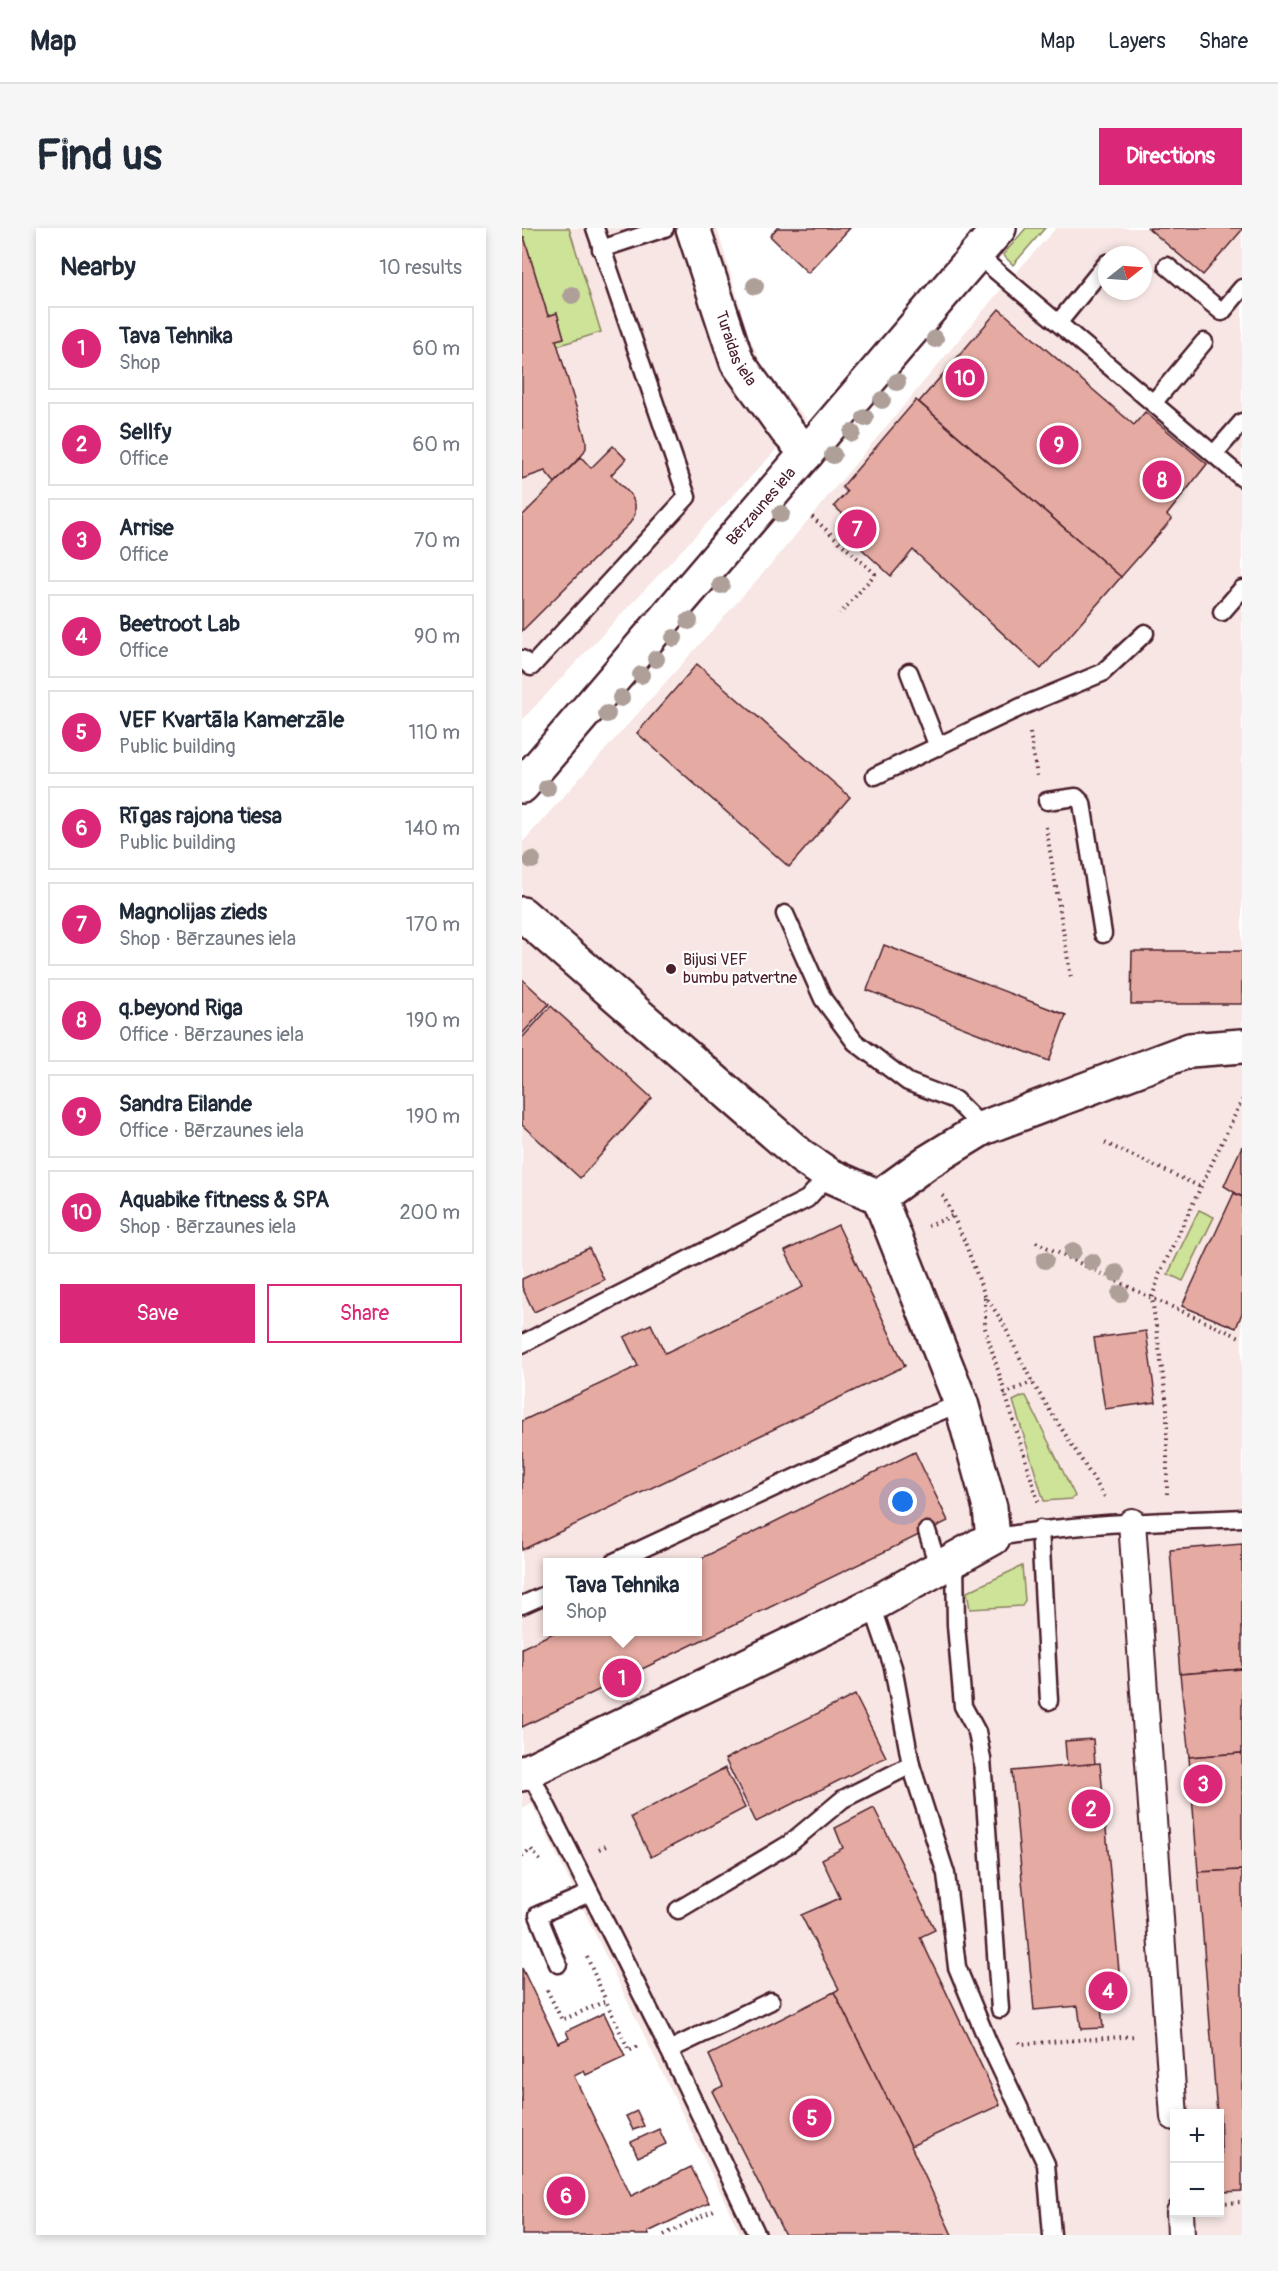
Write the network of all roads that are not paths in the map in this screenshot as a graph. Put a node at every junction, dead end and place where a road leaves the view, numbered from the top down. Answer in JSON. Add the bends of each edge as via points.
{"nodes":[{"id":1,"x":595,"y":228,"type":"edge"},
{"id":2,"x":665,"y":228,"type":"edge"},
{"id":3,"x":693,"y":228,"type":"edge"},
{"id":4,"x":999,"y":228,"type":"edge"},
{"id":5,"x":601,"y":249,"type":"junction"},
{"id":6,"x":976,"y":254,"type":"junction"},
{"id":7,"x":1167,"y":266,"type":"dead end"},
{"id":8,"x":1098,"y":274,"type":"edge"},
{"id":9,"x":1242,"y":288,"type":"edge"},
{"id":10,"x":1059,"y":322,"type":"junction"},
{"id":11,"x":1204,"y":342,"type":"dead end"},
{"id":12,"x":1153,"y":403,"type":"junction"},
{"id":13,"x":1242,"y":422,"type":"edge"},
{"id":14,"x":807,"y":453,"type":"junction"},
{"id":15,"x":1214,"y":454,"type":"junction"},
{"id":16,"x":1242,"y":478,"type":"edge"},
{"id":17,"x":1242,"y":589,"type":"edge"},
{"id":18,"x":1222,"y":612,"type":"dead end"},
{"id":19,"x":1145,"y":633,"type":"dead end"},
{"id":20,"x":522,"y":659,"type":"edge"},
{"id":21,"x":909,"y":672,"type":"dead end"},
{"id":22,"x":938,"y":747,"type":"junction"},
{"id":23,"x":526,"y":771,"type":"edge"},
{"id":24,"x":874,"y":776,"type":"dead end"},
{"id":25,"x":1047,"y":801,"type":"dead end"},
{"id":26,"x":522,"y":914,"type":"edge"},
{"id":27,"x":785,"y":914,"type":"dead end"},
{"id":28,"x":1103,"y":934,"type":"dead end"},
{"id":29,"x":1242,"y":1046,"type":"edge"},
{"id":30,"x":983,"y":1128,"type":"junction"},
{"id":31,"x":829,"y":1175,"type":"junction"},
{"id":32,"x":879,"y":1197,"type":"junction"},
{"id":33,"x":522,"y":1344,"type":"edge"},
{"id":34,"x":961,"y":1403,"type":"junction"},
{"id":35,"x":1242,"y":1518,"type":"edge"},
{"id":36,"x":1132,"y":1522,"type":"junction"},
{"id":37,"x":1040,"y":1528,"type":"junction"},
{"id":38,"x":927,"y":1531,"type":"dead end"},
{"id":39,"x":993,"y":1538,"type":"junction"},
{"id":40,"x":625,"y":1558,"type":"edge"},
{"id":41,"x":947,"y":1564,"type":"junction"},
{"id":42,"x":543,"y":1596,"type":"edge"},
{"id":43,"x":522,"y":1605,"type":"edge"},
{"id":44,"x":872,"y":1605,"type":"junction"},
{"id":45,"x":1048,"y":1701,"type":"dead end"},
{"id":46,"x":911,"y":1765,"type":"junction"},
{"id":47,"x":525,"y":1773,"type":"edge"},
{"id":48,"x":590,"y":1893,"type":"junction"},
{"id":49,"x":678,"y":1910,"type":"dead end"},
{"id":50,"x":558,"y":1964,"type":"dead end"},
{"id":51,"x":771,"y":2001,"type":"dead end"},
{"id":52,"x":1000,"y":2009,"type":"road end"},
{"id":53,"x":669,"y":2050,"type":"junction"},
{"id":54,"x":1174,"y":2109,"type":"edge"},
{"id":55,"x":1180,"y":2217,"type":"edge"},
{"id":56,"x":757,"y":2235,"type":"edge"},
{"id":57,"x":1052,"y":2235,"type":"edge"},
{"id":58,"x":1181,"y":2235,"type":"edge"}],
"edges":[{"from":1,"to":5,"type":"lane"},
{"from":2,"to":5,"type":"lane"},
{"from":3,"to":14,"type":"street","name":"Turaidas iela","via":[[737,362]]},
{"from":4,"to":6,"type":"street","name":"Bērzaunes iela"},
{"from":5,"to":20,"type":"lane","via":[[687,497],[531,667]]},
{"from":6,"to":10,"type":"lane"},
{"from":6,"to":14,"type":"street","name":"Bērzaunes iela"},
{"from":7,"to":9,"type":"lane","via":[[1222,312]]},
{"from":8,"to":10,"type":"lane"},
{"from":10,"to":12,"type":"lane"},
{"from":11,"to":12,"type":"lane"},
{"from":12,"to":15,"type":"lane"},
{"from":13,"to":15,"type":"lane"},
{"from":14,"to":23,"type":"street","name":"Bērzaunes iela"},
{"from":15,"to":16,"type":"lane"},
{"from":17,"to":18,"type":"lane"},
{"from":19,"to":22,"type":"lane","via":[[1102,673]]},
{"from":21,"to":22,"type":"lane"},
{"from":22,"to":24,"type":"lane"},
{"from":25,"to":28,"type":"lane","via":[[1076,797],[1082,803]]},
{"from":26,"to":31,"type":"street","via":[[801,1156]]},
{"from":27,"to":30,"type":"lane","via":[[823,999],[855,1042],[908,1082],[955,1100]]},
{"from":29,"to":30,"type":"street","via":[[1190,1050]]},
{"from":30,"to":32,"type":"street"},
{"from":31,"to":32,"type":"street"},
{"from":31,"to":33,"type":"lane","via":[[807,1199]]},
{"from":32,"to":34,"type":"street"},
{"from":34,"to":39,"type":"street","via":[[990,1508]]},
{"from":34,"to":40,"type":"lane"},
{"from":35,"to":36,"type":"lane"},
{"from":36,"to":37,"type":"lane"},
{"from":36,"to":54,"type":"street"},
{"from":37,"to":39,"type":"lane"},
{"from":37,"to":45,"type":"lane"},
{"from":38,"to":41,"type":"lane"},
{"from":39,"to":41,"type":"street"},
{"from":41,"to":44,"type":"street"},
{"from":41,"to":52,"type":"lane","via":[[963,1706],[978,1732],[982,1759]]},
{"from":42,"to":43,"type":"lane"},
{"from":44,"to":46,"type":"lane","via":[[893,1667]]},
{"from":44,"to":47,"type":"street"},
{"from":46,"to":49,"type":"lane","via":[[843,1799],[789,1844]]},
{"from":46,"to":57,"type":"lane","via":[[946,1874],[957,1967],[1046,2164]]},
{"from":47,"to":48,"type":"lane"},
{"from":48,"to":50,"type":"lane","via":[[538,1915]]},
{"from":48,"to":53,"type":"lane"},
{"from":51,"to":53,"type":"lane"},
{"from":53,"to":56,"type":"lane"},
{"from":55,"to":58,"type":"street"}]}
